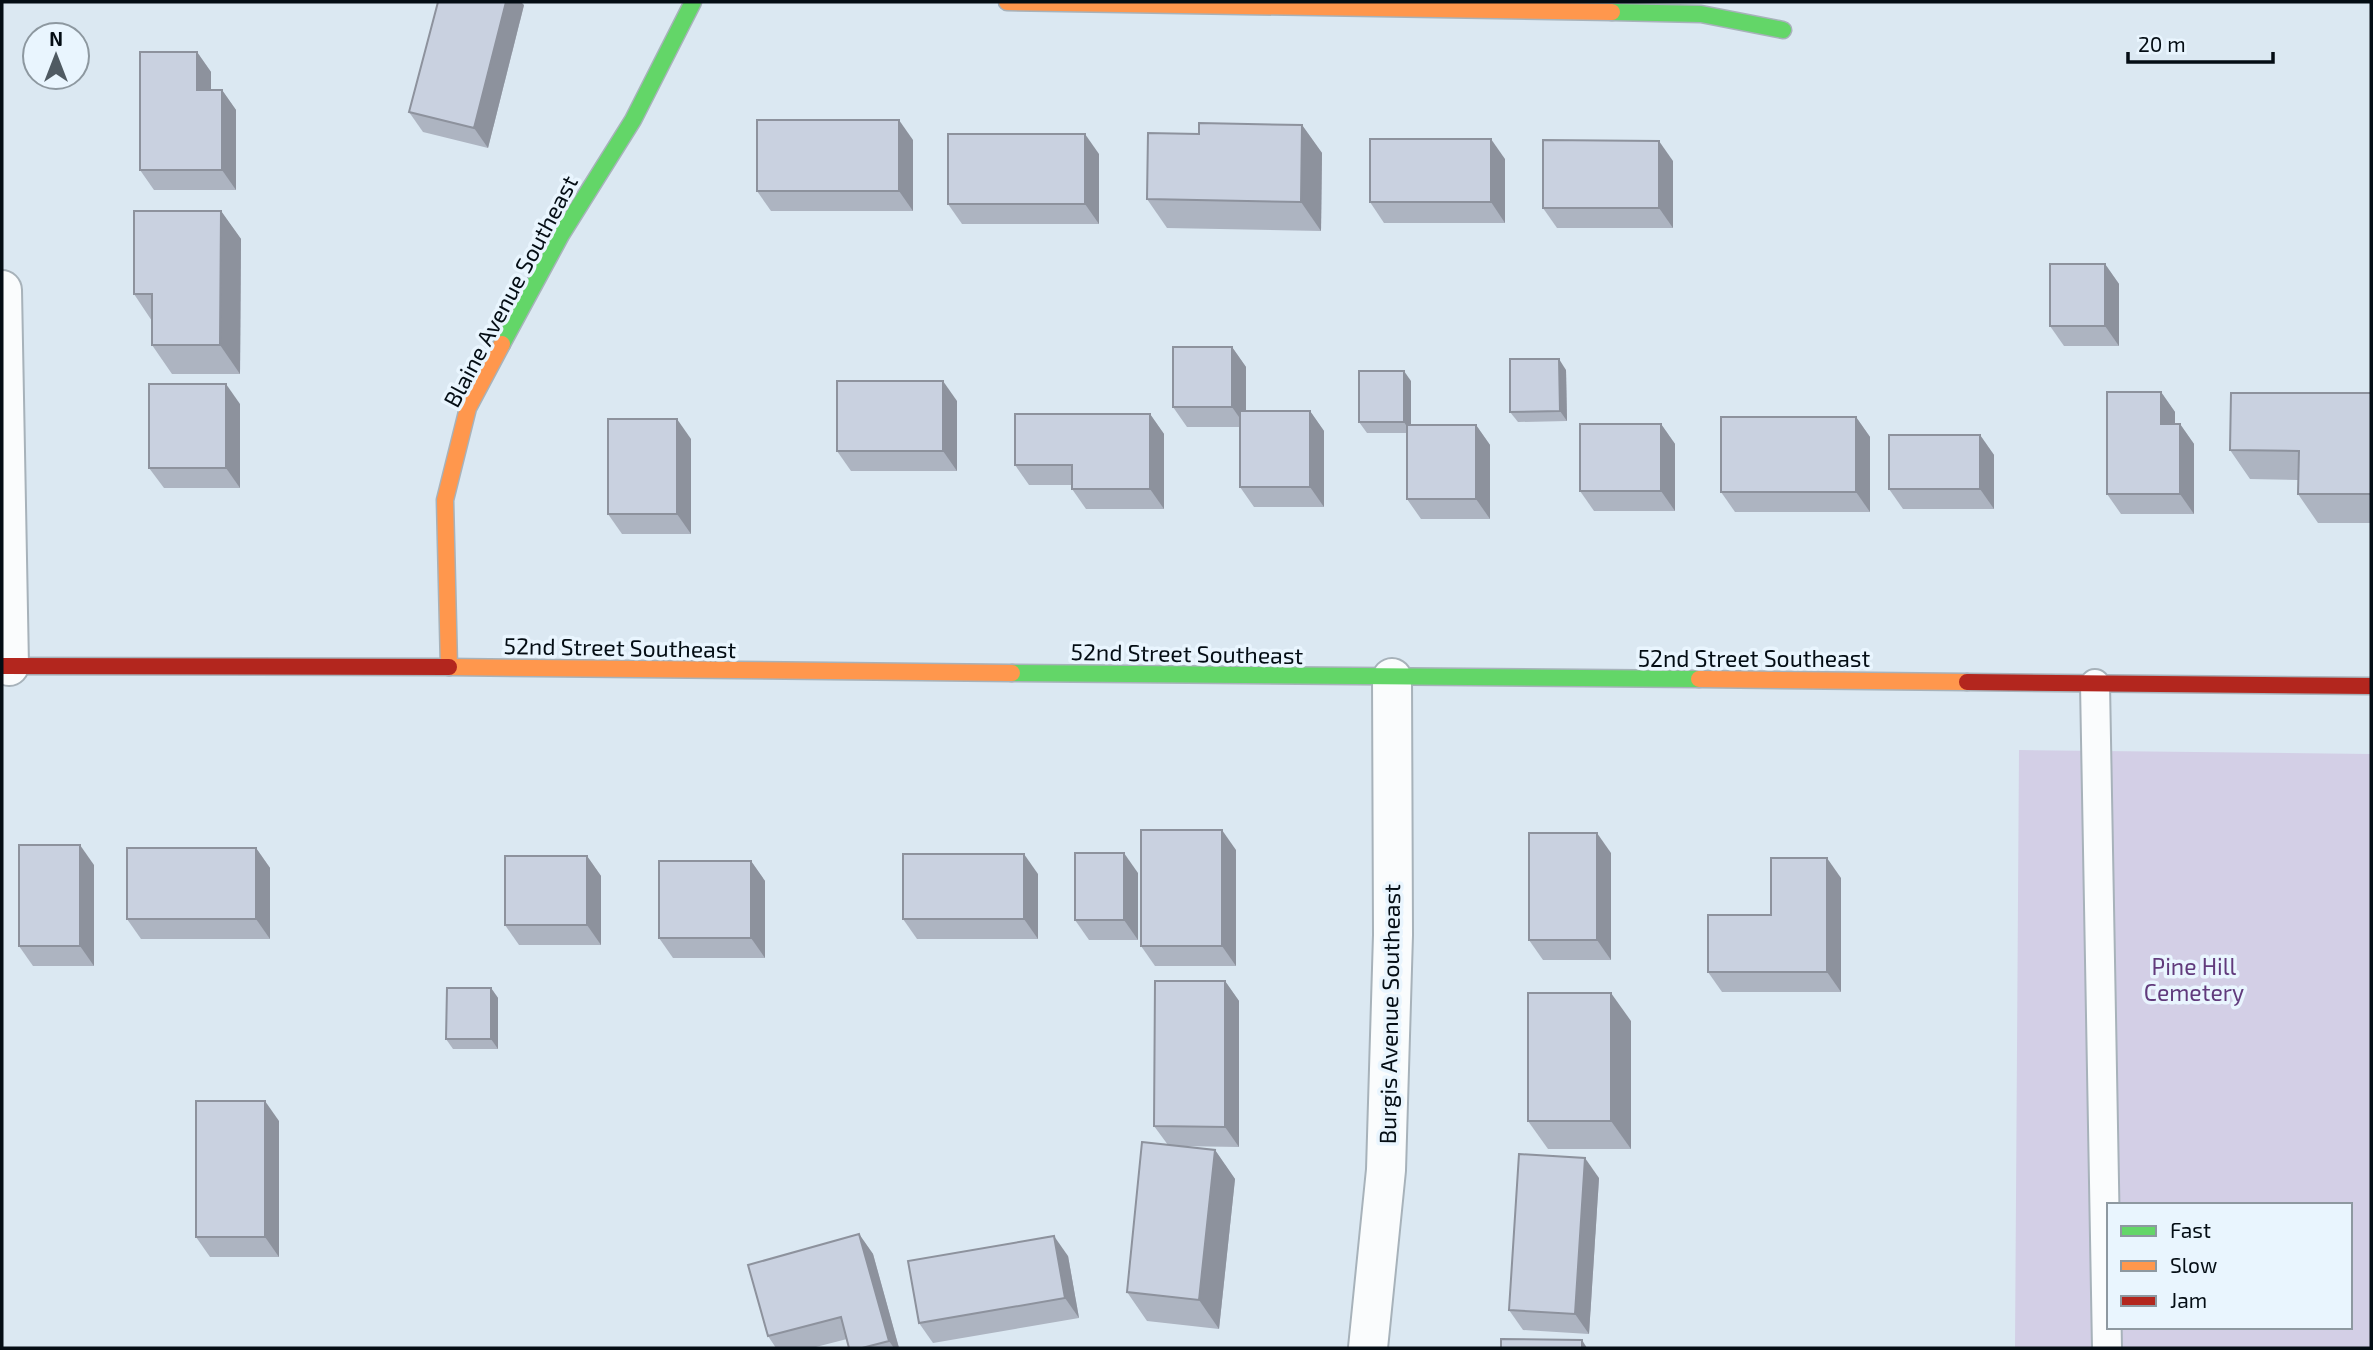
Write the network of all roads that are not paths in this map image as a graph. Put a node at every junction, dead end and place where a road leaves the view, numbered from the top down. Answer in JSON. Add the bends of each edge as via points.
{"nodes":[{"id":1,"x":693,"y":2,"type":"edge"},
{"id":2,"x":1007,"y":2,"type":"edge"},
{"id":3,"x":1783,"y":30,"type":"dead end"},
{"id":4,"x":2,"y":290,"type":"edge"},
{"id":5,"x":5,"y":666,"type":"edge"},
{"id":6,"x":449,"y":667,"type":"junction"},
{"id":7,"x":1392,"y":678,"type":"junction"},
{"id":8,"x":2095,"y":684,"type":"junction"},
{"id":9,"x":2371,"y":686,"type":"edge"},
{"id":10,"x":1368,"y":1348,"type":"edge"},
{"id":11,"x":2107,"y":1348,"type":"edge"}],
"edges":[{"from":1,"to":6,"type":"main road","name":"Blaine Avenue Southeast","via":[[633,120],[561,234],[468,408],[445,500]]},
{"from":2,"to":3,"type":"main road","via":[[1701,14]]},
{"from":4,"to":5,"type":"street"},
{"from":5,"to":6,"type":"main road","name":"52nd Street Southeast"},
{"from":6,"to":7,"type":"main road","name":"52nd Street Southeast"},
{"from":7,"to":8,"type":"main road","name":"52nd Street Southeast"},
{"from":7,"to":10,"type":"street","name":"Burgis Avenue Southeast","via":[[1393,935],[1386,1170]]},
{"from":8,"to":9,"type":"main road","name":"52nd Street Southeast"},
{"from":8,"to":11,"type":"lane"}]}
